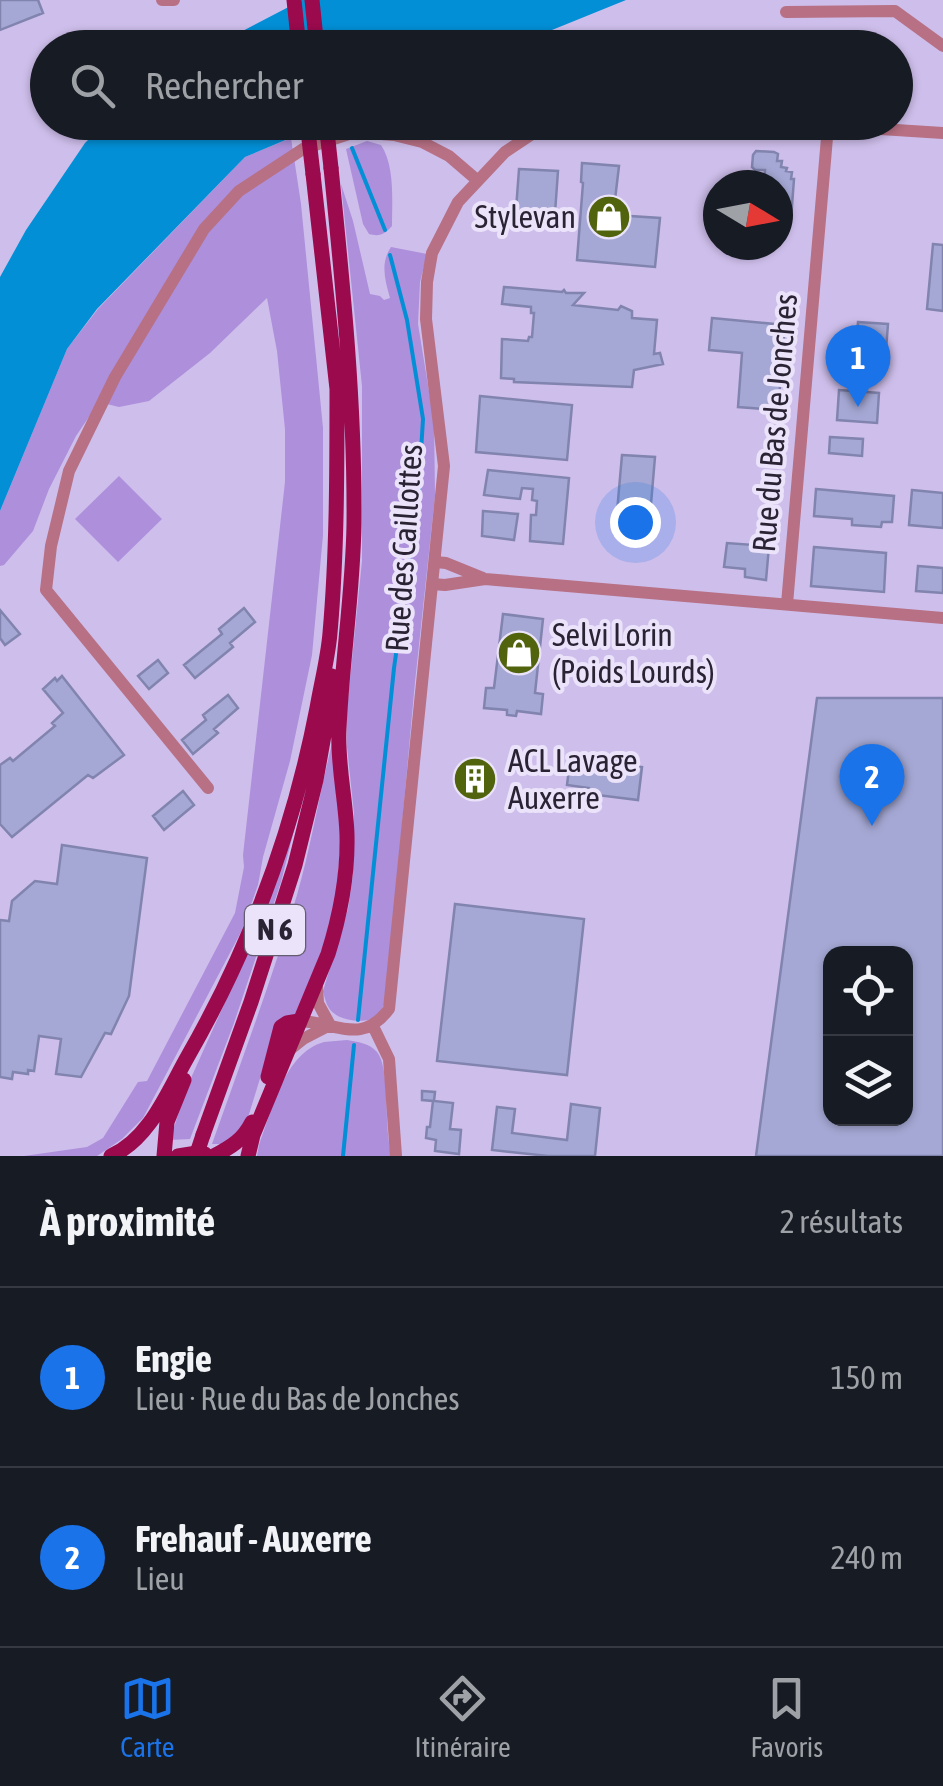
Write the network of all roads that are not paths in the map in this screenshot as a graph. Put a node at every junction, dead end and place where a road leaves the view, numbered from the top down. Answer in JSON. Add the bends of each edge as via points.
{"nodes":[{"id":1,"x":162,"y":0,"type":"edge"},
{"id":2,"x":174,"y":0,"type":"edge"},
{"id":3,"x":294,"y":0,"type":"edge"},
{"id":4,"x":312,"y":0,"type":"edge"},
{"id":5,"x":786,"y":12,"type":"dead end"},
{"id":6,"x":297,"y":30,"type":"edge"},
{"id":7,"x":316,"y":30,"type":"edge"},
{"id":8,"x":943,"y":46,"type":"edge"},
{"id":9,"x":913,"y":131,"type":"edge"},
{"id":10,"x":943,"y":133,"type":"edge"},
{"id":11,"x":309,"y":140,"type":"edge"},
{"id":12,"x":328,"y":140,"type":"edge"},
{"id":13,"x":331,"y":140,"type":"edge"},
{"id":14,"x":414,"y":140,"type":"edge"},
{"id":15,"x":523,"y":140,"type":"edge"},
{"id":16,"x":827,"y":140,"type":"edge"},
{"id":17,"x":477,"y":180,"type":"junction"},
{"id":18,"x":337,"y":390,"type":"junction"},
{"id":19,"x":434,"y":562,"type":"junction"},
{"id":20,"x":485,"y":579,"type":"junction"},
{"id":21,"x":432,"y":584,"type":"junction"},
{"id":22,"x":787,"y":604,"type":"junction"},
{"id":23,"x":943,"y":618,"type":"edge"},
{"id":24,"x":346,"y":636,"type":"junction"},
{"id":25,"x":327,"y":719,"type":"junction"},
{"id":26,"x":208,"y":788,"type":"dead end"},
{"id":27,"x":317,"y":981,"type":"junction"},
{"id":28,"x":299,"y":1021,"type":"junction"},
{"id":29,"x":330,"y":1025,"type":"junction"},
{"id":30,"x":373,"y":1026,"type":"junction"},
{"id":31,"x":204,"y":1029,"type":"junction"},
{"id":32,"x":286,"y":1053,"type":"junction"},
{"id":33,"x":111,"y":1156,"type":"edge"},
{"id":34,"x":164,"y":1156,"type":"edge"},
{"id":35,"x":178,"y":1156,"type":"edge"},
{"id":36,"x":196,"y":1156,"type":"edge"},
{"id":37,"x":214,"y":1156,"type":"edge"},
{"id":38,"x":248,"y":1156,"type":"edge"},
{"id":39,"x":396,"y":1156,"type":"edge"}],
"edges":[{"from":1,"to":2,"type":"street"},
{"from":3,"to":6,"type":"main road"},
{"from":4,"to":7,"type":"main road"},
{"from":5,"to":8,"type":"street","via":[[895,12]]},
{"from":9,"to":10,"type":"street"},
{"from":11,"to":18,"type":"main road","number":"N 6","bridge":true},
{"from":12,"to":24,"type":"main road","number":"N 6","bridge":true,"via":[[354,433]]},
{"from":13,"to":26,"type":"street","via":[[303,149],[239,191],[204,229],[115,377],[70,471],[52,546],[46,590]]},
{"from":14,"to":17,"type":"street","via":[[449,156]]},
{"from":15,"to":17,"type":"street","name":"Rue des Caillottes"},
{"from":16,"to":22,"type":"street","name":"Rue du Bas de Jonches"},
{"from":17,"to":19,"type":"street","name":"Rue des Caillottes","via":[[432,253],[427,282],[444,466]]},
{"from":18,"to":25,"type":"main road","number":"N 6","via":[[343,529]]},
{"from":18,"to":31,"type":"main road","via":[[330,638],[306,764],[257,918]]},
{"from":19,"to":20,"type":"street"},
{"from":19,"to":21,"type":"street","name":"Rue des Caillottes"},
{"from":20,"to":21,"type":"street"},
{"from":20,"to":22,"type":"street"},
{"from":21,"to":30,"type":"street","name":"Rue des Caillottes","via":[[388,1009]]},
{"from":22,"to":23,"type":"street"},
{"from":24,"to":25,"type":"main road","number":"N 6"},
{"from":24,"to":27,"type":"main road","via":[[338,734],[346,864],[337,927]]},
{"from":25,"to":36,"type":"main road","number":"N 6","bridge":true,"via":[[295,865]]},
{"from":27,"to":28,"type":"main road"},
{"from":27,"to":29,"type":"street","via":[[318,1003]]},
{"from":28,"to":29,"type":"street"},
{"from":28,"to":32,"type":"main road"},
{"from":28,"to":37,"type":"main road","via":[[281,1027],[243,1138]]},
{"from":29,"to":30,"type":"street","via":[[362,1031]]},
{"from":29,"to":32,"type":"street"},
{"from":30,"to":39,"type":"street","via":[[388,1059]]},
{"from":31,"to":33,"type":"main road","via":[[144,1130]]},
{"from":31,"to":34,"type":"main road","via":[[167,1122]]},
{"from":32,"to":38,"type":"main road"},
{"from":35,"to":37,"type":"main road"}]}
